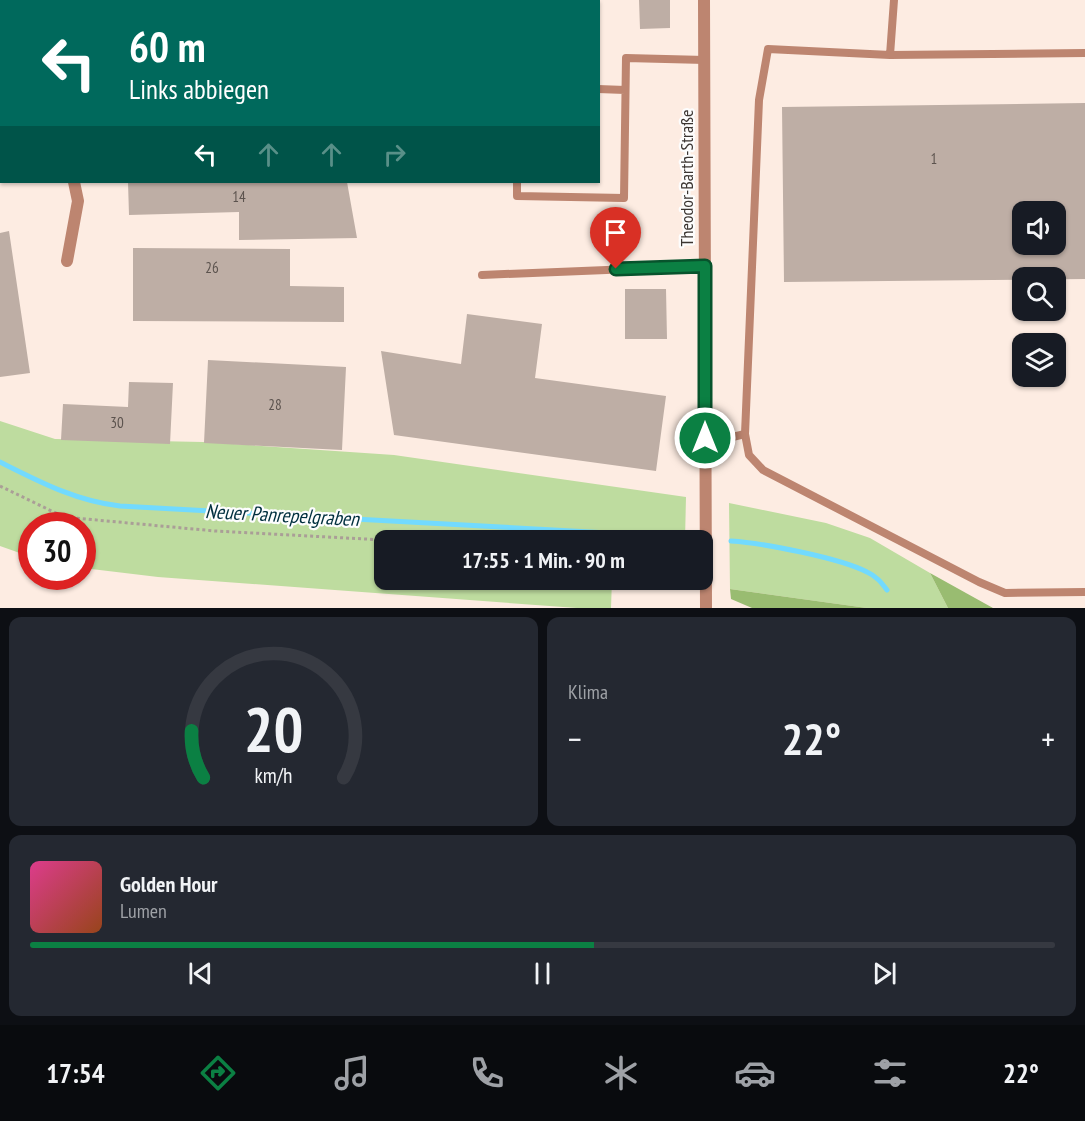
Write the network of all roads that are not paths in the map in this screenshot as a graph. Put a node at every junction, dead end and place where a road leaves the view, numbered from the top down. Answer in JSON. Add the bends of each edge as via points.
{"nodes":[{"id":1,"x":704,"y":0,"type":"edge"},
{"id":2,"x":894,"y":0,"type":"edge"},
{"id":3,"x":1085,"y":53,"type":"edge"},
{"id":4,"x":890,"y":55,"type":"junction"},
{"id":5,"x":705,"y":60,"type":"junction"},
{"id":6,"x":600,"y":89,"type":"edge"},
{"id":7,"x":625,"y":90,"type":"junction"},
{"id":8,"x":74,"y":183,"type":"edge"},
{"id":9,"x":517,"y":183,"type":"edge"},
{"id":10,"x":67,"y":261,"type":"dead end"},
{"id":11,"x":705,"y":266,"type":"junction"},
{"id":12,"x":482,"y":274,"type":"dead end"},
{"id":13,"x":745,"y":434,"type":"junction"},
{"id":14,"x":705,"y":438,"type":"junction"},
{"id":15,"x":1085,"y":592,"type":"edge"},
{"id":16,"x":706,"y":608,"type":"edge"}],
"edges":[{"from":1,"to":5,"type":"street","name":"Theodor-Barth-Straße"},
{"from":2,"to":4,"type":"lane"},
{"from":3,"to":4,"type":"lane"},
{"from":4,"to":13,"type":"lane","via":[[768,49],[759,100]]},
{"from":5,"to":7,"type":"lane","via":[[626,58]]},
{"from":5,"to":11,"type":"street","name":"Theodor-Barth-Straße"},
{"from":6,"to":7,"type":"lane"},
{"from":7,"to":9,"type":"lane","via":[[624,198],[517,196]]},
{"from":8,"to":10,"type":"street","via":[[78,201]]},
{"from":11,"to":12,"type":"lane"},
{"from":11,"to":14,"type":"street","name":"Theodor-Barth-Straße"},
{"from":13,"to":14,"type":"lane"},
{"from":13,"to":15,"type":"lane","via":[[749,455],[763,470],[979,582],[1005,593]]},
{"from":14,"to":16,"type":"street","name":"Theodor-Barth-Straße"}]}
